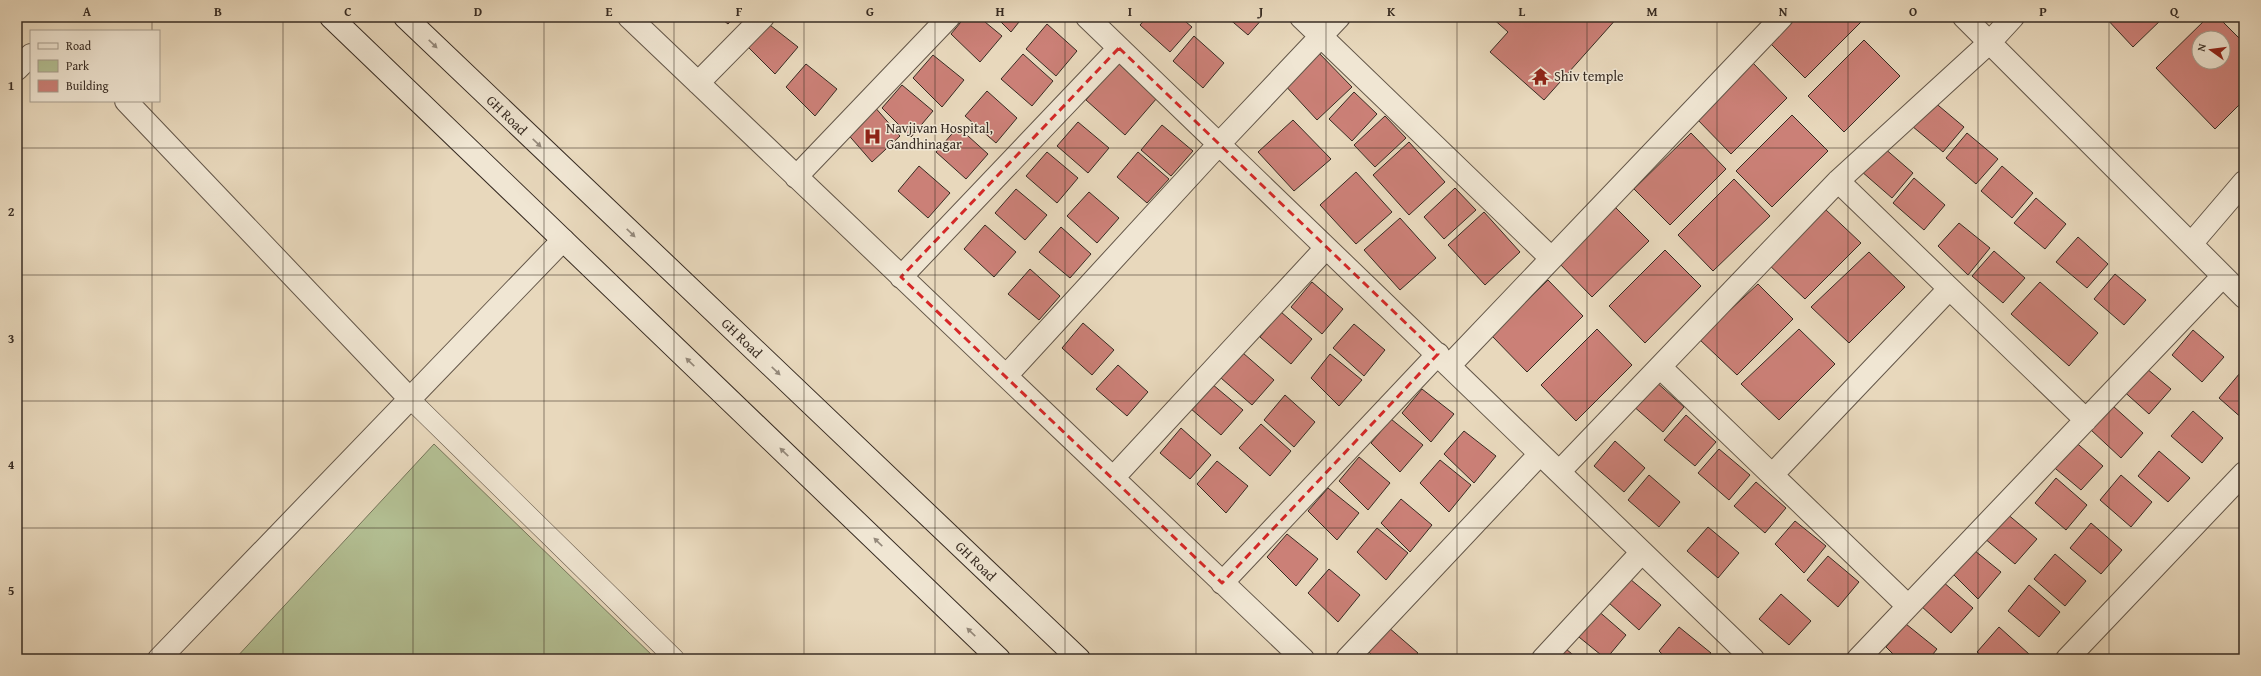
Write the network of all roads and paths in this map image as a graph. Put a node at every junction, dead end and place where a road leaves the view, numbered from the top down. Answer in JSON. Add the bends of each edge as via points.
{"nodes":[{"id":1,"x":331,"y":17,"type":"edge"},
{"id":2,"x":405,"y":17,"type":"edge"},
{"id":3,"x":629,"y":17,"type":"edge"},
{"id":4,"x":763,"y":17,"type":"edge"},
{"id":5,"x":949,"y":17,"type":"edge"},
{"id":6,"x":1087,"y":17,"type":"edge"},
{"id":7,"x":1301,"y":17,"type":"edge"},
{"id":8,"x":1339,"y":17,"type":"edge"},
{"id":9,"x":1782,"y":17,"type":"edge"},
{"id":10,"x":1964,"y":17,"type":"edge"},
{"id":11,"x":2013,"y":17,"type":"edge"},
{"id":12,"x":1321,"y":36,"type":"junction"},
{"id":13,"x":1990,"y":42,"type":"junction"},
{"id":14,"x":1119,"y":48,"type":"junction"},
{"id":15,"x":30,"y":56,"type":"edge"},
{"id":16,"x":17,"y":69,"type":"edge"},
{"id":17,"x":698,"y":83,"type":"junction"},
{"id":18,"x":127,"y":102,"type":"edge"},
{"id":19,"x":1219,"y":144,"type":"junction"},
{"id":20,"x":796,"y":177,"type":"junction"},
{"id":21,"x":1838,"y":181,"type":"junction"},
{"id":22,"x":2244,"y":182,"type":"edge"},
{"id":23,"x":563,"y":240,"type":"junction"},
{"id":24,"x":2191,"y":244,"type":"junction"},
{"id":25,"x":1326,"y":248,"type":"junction"},
{"id":26,"x":1551,"y":258,"type":"junction"},
{"id":27,"x":2223,"y":276,"type":"junction"},
{"id":28,"x":901,"y":277,"type":"junction"},
{"id":29,"x":1949,"y":289,"type":"junction"},
{"id":30,"x":2244,"y":297,"type":"edge"},
{"id":31,"x":1443,"y":360,"type":"junction"},
{"id":32,"x":1660,"y":367,"type":"junction"},
{"id":33,"x":1006,"y":376,"type":"junction"},
{"id":34,"x":410,"y":399,"type":"junction"},
{"id":35,"x":2086,"y":420,"type":"junction"},
{"id":36,"x":1540,"y":454,"type":"junction"},
{"id":37,"x":1559,"y":472,"type":"junction"},
{"id":38,"x":2244,"y":473,"type":"edge"},
{"id":39,"x":1772,"y":475,"type":"junction"},
{"id":40,"x":1113,"y":478,"type":"junction"},
{"id":41,"x":1642,"y":552,"type":"junction"},
{"id":42,"x":1222,"y":583,"type":"junction"},
{"id":43,"x":1908,"y":606,"type":"junction"},
{"id":44,"x":1750,"y":658,"type":"edge"},
{"id":45,"x":159,"y":659,"type":"edge"},
{"id":46,"x":675,"y":659,"type":"edge"},
{"id":47,"x":999,"y":659,"type":"edge"},
{"id":48,"x":1078,"y":659,"type":"edge"},
{"id":49,"x":1303,"y":659,"type":"edge"},
{"id":50,"x":1347,"y":659,"type":"edge"},
{"id":51,"x":1543,"y":659,"type":"edge"},
{"id":52,"x":1858,"y":659,"type":"edge"},
{"id":53,"x":2067,"y":659,"type":"edge"}],
"edges":[{"from":1,"to":23,"type":"street"},
{"from":2,"to":48,"type":"street","name":"GH Road","one_way":true},
{"from":3,"to":17,"type":"street"},
{"from":4,"to":17,"type":"street"},
{"from":5,"to":20,"type":"street"},
{"from":6,"to":14,"type":"street"},
{"from":7,"to":12,"type":"street"},
{"from":8,"to":12,"type":"street"},
{"from":9,"to":26,"type":"street"},
{"from":10,"to":13,"type":"street"},
{"from":11,"to":13,"type":"street"},
{"from":12,"to":19,"type":"street"},
{"from":12,"to":26,"type":"street"},
{"from":13,"to":21,"type":"street"},
{"from":13,"to":24,"type":"street"},
{"from":14,"to":19,"type":"street"},
{"from":14,"to":28,"type":"street"},
{"from":15,"to":16,"type":"street"},
{"from":17,"to":20,"type":"street"},
{"from":18,"to":34,"type":"street"},
{"from":19,"to":25,"type":"street"},
{"from":19,"to":33,"type":"street"},
{"from":20,"to":28,"type":"street"},
{"from":21,"to":29,"type":"street"},
{"from":21,"to":32,"type":"street"},
{"from":22,"to":24,"type":"street"},
{"from":23,"to":34,"type":"street"},
{"from":47,"to":23,"type":"street","one_way":true},
{"from":24,"to":27,"type":"street"},
{"from":25,"to":31,"type":"street"},
{"from":25,"to":40,"type":"street"},
{"from":26,"to":31,"type":"street"},
{"from":27,"to":30,"type":"street"},
{"from":27,"to":35,"type":"street"},
{"from":28,"to":33,"type":"street"},
{"from":29,"to":35,"type":"street"},
{"from":29,"to":39,"type":"street"},
{"from":31,"to":36,"type":"street"},
{"from":31,"to":42,"type":"street"},
{"from":32,"to":37,"type":"street"},
{"from":32,"to":39,"type":"street"},
{"from":33,"to":40,"type":"street"},
{"from":34,"to":45,"type":"street"},
{"from":34,"to":46,"type":"lane"},
{"from":35,"to":43,"type":"street"},
{"from":36,"to":37,"type":"street"},
{"from":36,"to":50,"type":"street"},
{"from":37,"to":41,"type":"street"},
{"from":38,"to":53,"type":"street"},
{"from":39,"to":43,"type":"street"},
{"from":40,"to":42,"type":"street"},
{"from":41,"to":44,"type":"street"},
{"from":41,"to":51,"type":"street"},
{"from":42,"to":49,"type":"street"},
{"from":43,"to":52,"type":"street"}]}
